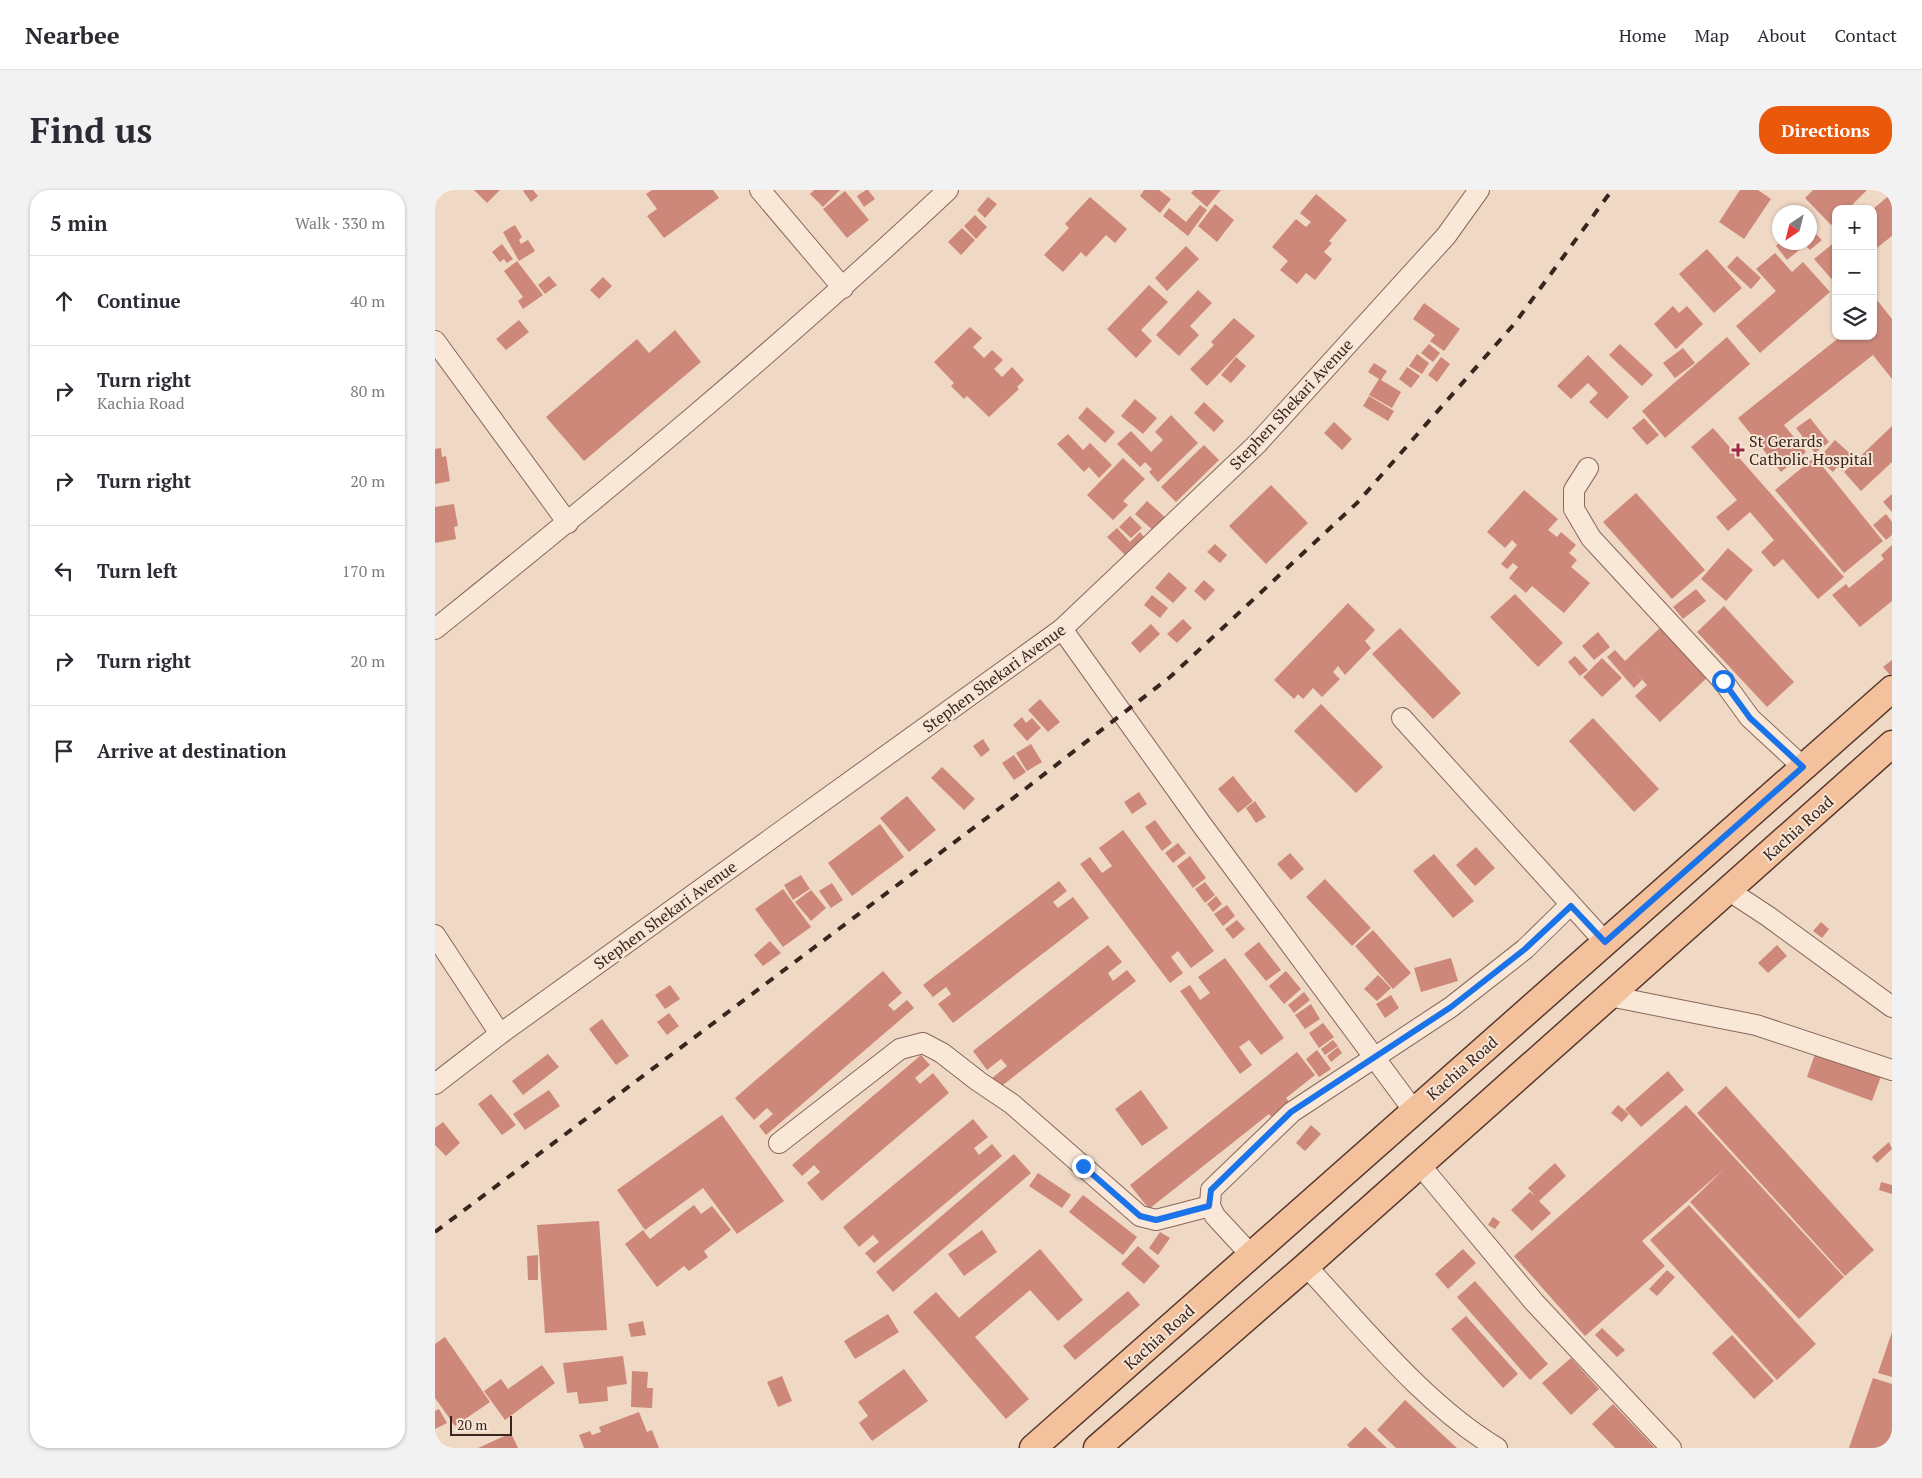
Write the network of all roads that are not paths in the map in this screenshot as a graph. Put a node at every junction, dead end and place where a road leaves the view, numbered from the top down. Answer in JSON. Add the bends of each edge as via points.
{"nodes":[{"id":1,"x":760,"y":190,"type":"edge"},
{"id":2,"x":948,"y":190,"type":"edge"},
{"id":3,"x":1479,"y":190,"type":"edge"},
{"id":4,"x":843,"y":288,"type":"junction"},
{"id":5,"x":435,"y":341,"type":"edge"},
{"id":6,"x":1588,"y":468,"type":"dead end"},
{"id":7,"x":568,"y":523,"type":"junction"},
{"id":8,"x":435,"y":629,"type":"edge"},
{"id":9,"x":1062,"y":629,"type":"junction"},
{"id":10,"x":1892,"y":689,"type":"edge"},
{"id":11,"x":1403,"y":718,"type":"dead end"},
{"id":12,"x":1892,"y":744,"type":"edge"},
{"id":13,"x":1803,"y":767,"type":"junction"},
{"id":14,"x":1728,"y":890,"type":"junction"},
{"id":15,"x":1571,"y":906,"type":"junction"},
{"id":16,"x":435,"y":935,"type":"edge"},
{"id":17,"x":1605,"y":942,"type":"junction"},
{"id":18,"x":1609,"y":996,"type":"junction"},
{"id":19,"x":1892,"y":1007,"type":"edge"},
{"id":20,"x":500,"y":1034,"type":"junction"},
{"id":21,"x":1374,"y":1057,"type":"junction"},
{"id":22,"x":1892,"y":1070,"type":"edge"},
{"id":23,"x":435,"y":1084,"type":"edge"},
{"id":24,"x":1414,"y":1111,"type":"junction"},
{"id":25,"x":779,"y":1143,"type":"dead end"},
{"id":26,"x":1420,"y":1165,"type":"junction"},
{"id":27,"x":1209,"y":1206,"type":"junction"},
{"id":28,"x":1251,"y":1255,"type":"junction"},
{"id":29,"x":1306,"y":1266,"type":"junction"},
{"id":30,"x":1033,"y":1448,"type":"edge"},
{"id":31,"x":1097,"y":1448,"type":"edge"},
{"id":32,"x":1497,"y":1448,"type":"edge"},
{"id":33,"x":1671,"y":1448,"type":"edge"}],
"edges":[{"from":1,"to":4,"type":"street"},
{"from":2,"to":4,"type":"street"},
{"from":3,"to":9,"type":"street","name":"Stephen Shekari Avenue","via":[[1446,236],[1257,444]]},
{"from":4,"to":7,"type":"street"},
{"from":5,"to":7,"type":"street"},
{"from":6,"to":13,"type":"street","via":[[1574,490],[1574,510],[1591,538],[1723,681],[1750,718]]},
{"from":7,"to":8,"type":"street"},
{"from":9,"to":20,"type":"street","name":"Stephen Shekari Avenue"},
{"from":9,"to":21,"type":"street"},
{"from":10,"to":13,"type":"main road","name":"Kachia Road"},
{"from":11,"to":15,"type":"street"},
{"from":12,"to":14,"type":"main road","name":"Kachia Road"},
{"from":13,"to":17,"type":"main road","name":"Kachia Road"},
{"from":14,"to":18,"type":"main road","name":"Kachia Road"},
{"from":14,"to":19,"type":"street"},
{"from":15,"to":17,"type":"street"},
{"from":15,"to":21,"type":"street","via":[[1525,949],[1451,1007]]},
{"from":16,"to":20,"type":"street"},
{"from":17,"to":24,"type":"main road","name":"Kachia Road"},
{"from":18,"to":22,"type":"street","via":[[1756,1025]]},
{"from":18,"to":26,"type":"main road","name":"Kachia Road"},
{"from":20,"to":23,"type":"street","name":"Stephen Shekari Avenue"},
{"from":21,"to":24,"type":"street"},
{"from":21,"to":27,"type":"street","via":[[1291,1112],[1211,1190]]},
{"from":24,"to":28,"type":"main road","name":"Kachia Road"},
{"from":25,"to":27,"type":"street","via":[[900,1049],[923,1043],[1012,1104],[1140,1216],[1156,1220]]},
{"from":26,"to":29,"type":"main road","name":"Kachia Road"},
{"from":26,"to":33,"type":"street","via":[[1534,1302]]},
{"from":27,"to":28,"type":"street"},
{"from":28,"to":30,"type":"main road","name":"Kachia Road"},
{"from":29,"to":31,"type":"main road","name":"Kachia Road"},
{"from":29,"to":32,"type":"street","via":[[1404,1372]]}]}
